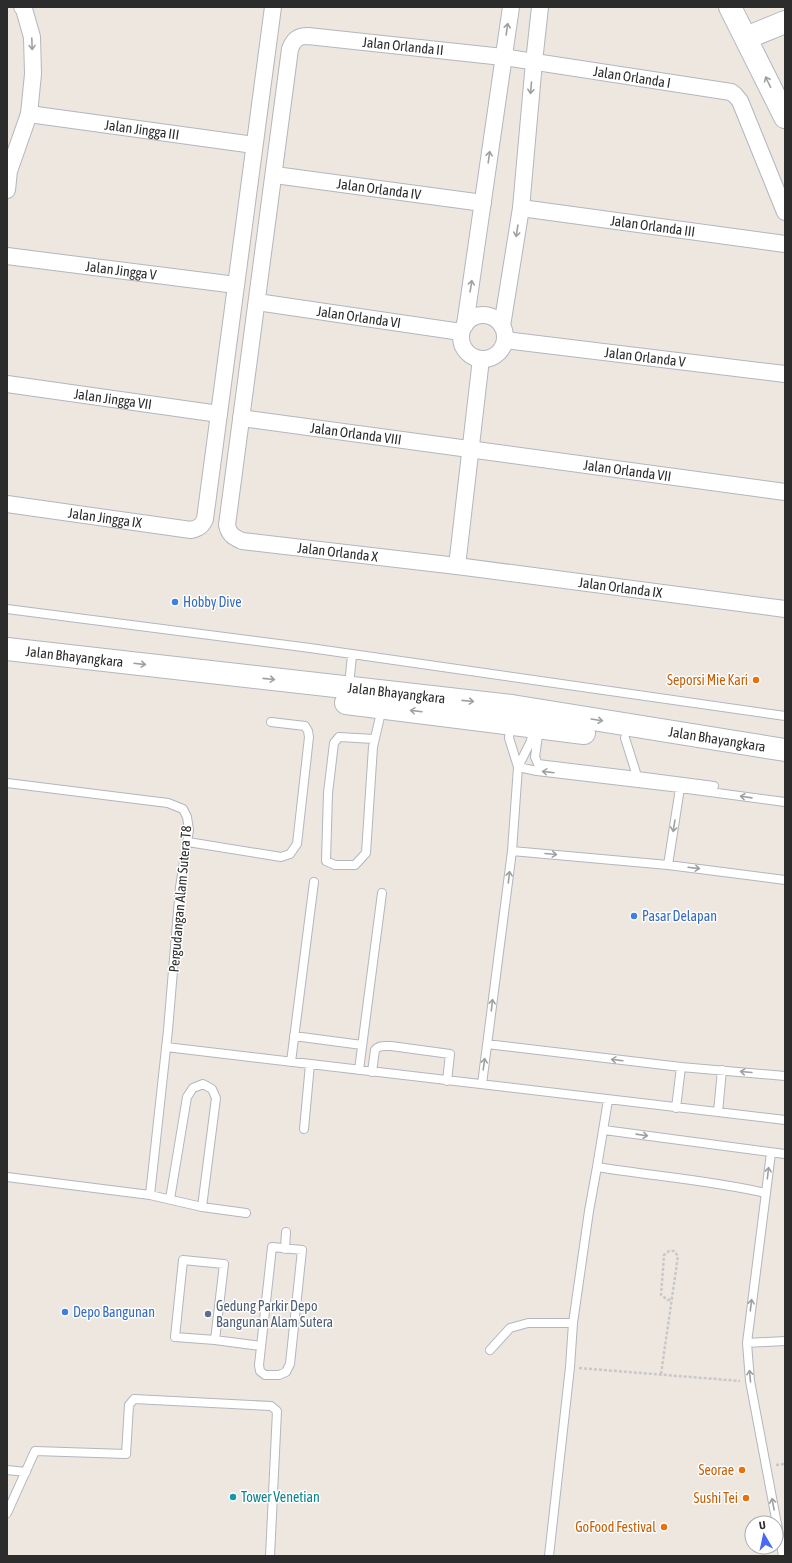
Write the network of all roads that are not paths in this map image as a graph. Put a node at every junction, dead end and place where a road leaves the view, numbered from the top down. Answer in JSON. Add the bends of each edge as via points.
{"nodes":[{"id":1,"x":22,"y":7,"type":"edge"},
{"id":2,"x":272,"y":7,"type":"edge"},
{"id":3,"x":511,"y":7,"type":"edge"},
{"id":4,"x":540,"y":7,"type":"edge"},
{"id":5,"x":730,"y":7,"type":"edge"},
{"id":6,"x":785,"y":22,"type":"edge"},
{"id":7,"x":746,"y":38,"type":"junction"},
{"id":8,"x":503,"y":57,"type":"junction"},
{"id":9,"x":534,"y":62,"type":"junction"},
{"id":10,"x":29,"y":114,"type":"junction"},
{"id":11,"x":785,"y":117,"type":"edge"},
{"id":12,"x":254,"y":144,"type":"junction"},
{"id":13,"x":275,"y":175,"type":"junction"},
{"id":14,"x":7,"y":190,"type":"edge"},
{"id":15,"x":483,"y":203,"type":"junction"},
{"id":16,"x":521,"y":208,"type":"junction"},
{"id":17,"x":785,"y":212,"type":"edge"},
{"id":18,"x":785,"y":244,"type":"edge"},
{"id":19,"x":7,"y":256,"type":"edge"},
{"id":20,"x":236,"y":285,"type":"junction"},
{"id":21,"x":257,"y":302,"type":"junction"},
{"id":22,"x":463,"y":328,"type":"junction"},
{"id":23,"x":503,"y":333,"type":"junction"},
{"id":24,"x":480,"y":359,"type":"junction"},
{"id":25,"x":785,"y":374,"type":"edge"},
{"id":26,"x":7,"y":384,"type":"edge"},
{"id":27,"x":219,"y":414,"type":"junction"},
{"id":28,"x":241,"y":418,"type":"junction"},
{"id":29,"x":470,"y":450,"type":"junction"},
{"id":30,"x":785,"y":492,"type":"edge"},
{"id":31,"x":7,"y":504,"type":"edge"},
{"id":32,"x":456,"y":566,"type":"junction"},
{"id":33,"x":7,"y":609,"type":"edge"},
{"id":34,"x":785,"y":609,"type":"edge"},
{"id":35,"x":7,"y":649,"type":"edge"},
{"id":36,"x":352,"y":655,"type":"junction"},
{"id":37,"x":7,"y":663,"type":"edge"},
{"id":38,"x":349,"y":688,"type":"junction"},
{"id":39,"x":382,"y":707,"type":"junction"},
{"id":40,"x":511,"y":714,"type":"junction"},
{"id":41,"x":785,"y":716,"type":"edge"},
{"id":42,"x":537,"y":718,"type":"junction"},
{"id":43,"x":271,"y":722,"type":"dead end"},
{"id":44,"x":625,"y":738,"type":"junction"},
{"id":45,"x":374,"y":739,"type":"junction"},
{"id":46,"x":785,"y":753,"type":"edge"},
{"id":47,"x":518,"y":767,"type":"junction"},
{"id":48,"x":636,"y":776,"type":"junction"},
{"id":49,"x":7,"y":783,"type":"edge"},
{"id":50,"x":714,"y":786,"type":"dead end"},
{"id":51,"x":680,"y":788,"type":"junction"},
{"id":52,"x":785,"y":802,"type":"edge"},
{"id":53,"x":188,"y":842,"type":"junction"},
{"id":54,"x":512,"y":851,"type":"junction"},
{"id":55,"x":668,"y":865,"type":"junction"},
{"id":56,"x":785,"y":880,"type":"edge"},
{"id":57,"x":314,"y":882,"type":"dead end"},
{"id":58,"x":382,"y":893,"type":"dead end"},
{"id":59,"x":294,"y":1036,"type":"junction"},
{"id":60,"x":487,"y":1044,"type":"junction"},
{"id":61,"x":362,"y":1045,"type":"junction"},
{"id":62,"x":166,"y":1047,"type":"junction"},
{"id":63,"x":290,"y":1062,"type":"junction"},
{"id":64,"x":310,"y":1064,"type":"junction"},
{"id":65,"x":681,"y":1068,"type":"junction"},
{"id":66,"x":359,"y":1070,"type":"junction"},
{"id":67,"x":722,"y":1070,"type":"junction"},
{"id":68,"x":372,"y":1072,"type":"junction"},
{"id":69,"x":785,"y":1076,"type":"edge"},
{"id":70,"x":447,"y":1080,"type":"junction"},
{"id":71,"x":482,"y":1084,"type":"junction"},
{"id":72,"x":608,"y":1100,"type":"junction"},
{"id":73,"x":676,"y":1108,"type":"junction"},
{"id":74,"x":718,"y":1112,"type":"junction"},
{"id":75,"x":785,"y":1120,"type":"edge"},
{"id":76,"x":304,"y":1129,"type":"dead end"},
{"id":77,"x":604,"y":1130,"type":"junction"},
{"id":78,"x":771,"y":1153,"type":"junction"},
{"id":79,"x":785,"y":1154,"type":"edge"},
{"id":80,"x":597,"y":1167,"type":"junction"},
{"id":81,"x":7,"y":1177,"type":"edge"},
{"id":82,"x":766,"y":1193,"type":"junction"},
{"id":83,"x":150,"y":1195,"type":"junction"},
{"id":84,"x":170,"y":1199,"type":"junction"},
{"id":85,"x":202,"y":1207,"type":"junction"},
{"id":86,"x":246,"y":1213,"type":"dead end"},
{"id":87,"x":286,"y":1232,"type":"dead end"},
{"id":88,"x":285,"y":1248,"type":"junction"},
{"id":89,"x":573,"y":1323,"type":"junction"},
{"id":90,"x":215,"y":1340,"type":"junction"},
{"id":91,"x":785,"y":1341,"type":"edge"},
{"id":92,"x":747,"y":1344,"type":"junction"},
{"id":93,"x":261,"y":1346,"type":"junction"},
{"id":94,"x":490,"y":1350,"type":"dead end"},
{"id":95,"x":7,"y":1470,"type":"edge"},
{"id":96,"x":26,"y":1472,"type":"junction"},
{"id":97,"x":7,"y":1513,"type":"edge"},
{"id":98,"x":270,"y":1556,"type":"edge"},
{"id":99,"x":549,"y":1556,"type":"edge"},
{"id":100,"x":783,"y":1556,"type":"edge"}],
"edges":[{"from":1,"to":10,"type":"street","one_way":true,"via":[[32,37],[33,74]]},
{"from":2,"to":12,"type":"street"},
{"from":8,"to":3,"type":"street","one_way":true},
{"from":4,"to":9,"type":"street"},
{"from":5,"to":7,"type":"main road"},
{"from":6,"to":7,"type":"main road"},
{"from":11,"to":7,"type":"main road","one_way":true},
{"from":8,"to":9,"type":"street","name":"Jalan Orlanda II"},
{"from":8,"to":13,"type":"street","name":"Jalan Orlanda II","via":[[303,36],[297,38],[290,49]]},
{"from":15,"to":8,"type":"street","one_way":true},
{"from":9,"to":16,"type":"street","one_way":true},
{"from":9,"to":17,"type":"street","name":"Jalan Orlanda I","via":[[731,92],[740,101]]},
{"from":10,"to":12,"type":"street","name":"Jalan Jingga III"},
{"from":10,"to":14,"type":"street","via":[[10,171]]},
{"from":12,"to":20,"type":"street"},
{"from":13,"to":15,"type":"street","name":"Jalan Orlanda IV"},
{"from":13,"to":21,"type":"street"},
{"from":22,"to":15,"type":"street","one_way":true},
{"from":16,"to":18,"type":"street","name":"Jalan Orlanda III"},
{"from":16,"to":23,"type":"street","one_way":true},
{"from":19,"to":20,"type":"street","name":"Jalan Jingga V"},
{"from":20,"to":27,"type":"street"},
{"from":21,"to":22,"type":"street","name":"Jalan Orlanda VI"},
{"from":21,"to":28,"type":"street"},
{"from":22,"to":23,"type":"street","via":[[470,319],[485,315],[497,321]]},
{"from":22,"to":24,"type":"street","via":[[463,347],[467,353]]},
{"from":23,"to":24,"type":"street","via":[[503,346],[494,356]]},
{"from":23,"to":25,"type":"street","name":"Jalan Orlanda V"},
{"from":24,"to":29,"type":"street"},
{"from":26,"to":27,"type":"street","name":"Jalan Jingga VII"},
{"from":27,"to":31,"type":"street","name":"Jalan Jingga IX","via":[[205,518],[203,525],[198,528],[191,530]]},
{"from":28,"to":29,"type":"street","name":"Jalan Orlanda VIII"},
{"from":28,"to":32,"type":"street","name":"Jalan Orlanda X","via":[[227,525],[232,536],[242,541]]},
{"from":29,"to":30,"type":"street","name":"Jalan Orlanda VII"},
{"from":29,"to":32,"type":"street"},
{"from":32,"to":34,"type":"street","name":"Jalan Orlanda IX"},
{"from":33,"to":36,"type":"lane"},
{"from":35,"to":38,"type":"main road","name":"Jalan Bhayangkara","one_way":true},
{"from":36,"to":38,"type":"lane"},
{"from":36,"to":41,"type":"lane"},
{"from":37,"to":39,"type":"main road","name":"Jalan Bhayangkara"},
{"from":38,"to":40,"type":"main road","name":"Jalan Bhayangkara","one_way":true},
{"from":40,"to":39,"type":"main road","name":"Jalan Bhayangkara","one_way":true},
{"from":39,"to":45,"type":"lane"},
{"from":40,"to":42,"type":"main road","name":"Jalan Bhayangkara"},
{"from":40,"to":47,"type":"lane","via":[[509,738]]},
{"from":42,"to":44,"type":"main road","name":"Jalan Bhayangkara"},
{"from":42,"to":46,"type":"main road","name":"Jalan Bhayangkara","one_way":true},
{"from":42,"to":47,"type":"lane","via":[[531,741]]},
{"from":42,"to":48,"type":"lane","via":[[535,757],[538,764]]},
{"from":43,"to":53,"type":"lane","via":[[304,726],[308,731],[297,844],[290,854],[281,857]]},
{"from":44,"to":46,"type":"main road","name":"Jalan Bhayangkara"},
{"from":44,"to":48,"type":"lane"},
{"from":45,"to":45,"type":"lane","via":[[366,853],[355,865],[335,865],[326,861],[328,793],[334,743],[340,737]]},
{"from":51,"to":47,"type":"lane","one_way":true},
{"from":47,"to":54,"type":"lane"},
{"from":48,"to":50,"type":"lane"},
{"from":49,"to":53,"type":"lane","name":"Pergudangan Alam Sutera T8","via":[[168,803],[183,810],[187,817]]},
{"from":52,"to":51,"type":"lane","one_way":true},
{"from":51,"to":55,"type":"lane","one_way":true},
{"from":53,"to":62,"type":"lane","name":"Pergudangan Alam Sutera T8","via":[[180,887]]},
{"from":54,"to":55,"type":"lane","one_way":true},
{"from":60,"to":54,"type":"lane","one_way":true},
{"from":55,"to":56,"type":"lane","one_way":true},
{"from":57,"to":59,"type":"lane"},
{"from":58,"to":61,"type":"lane"},
{"from":59,"to":61,"type":"lane"},
{"from":59,"to":63,"type":"lane"},
{"from":65,"to":60,"type":"lane","one_way":true},
{"from":71,"to":60,"type":"lane","one_way":true},
{"from":61,"to":66,"type":"lane"},
{"from":62,"to":63,"type":"lane"},
{"from":62,"to":83,"type":"lane","name":"Pergudangan Alam Sutera T8"},
{"from":63,"to":64,"type":"lane"},
{"from":64,"to":66,"type":"lane"},
{"from":64,"to":76,"type":"lane"},
{"from":65,"to":67,"type":"lane"},
{"from":65,"to":73,"type":"lane"},
{"from":66,"to":68,"type":"lane"},
{"from":69,"to":67,"type":"lane","one_way":true},
{"from":67,"to":74,"type":"lane"},
{"from":68,"to":70,"type":"lane"},
{"from":68,"to":70,"type":"lane","via":[[377,1047],[391,1046],[450,1054]]},
{"from":70,"to":71,"type":"lane"},
{"from":71,"to":72,"type":"lane"},
{"from":72,"to":73,"type":"lane"},
{"from":72,"to":77,"type":"lane"},
{"from":73,"to":74,"type":"lane"},
{"from":74,"to":75,"type":"lane"},
{"from":77,"to":78,"type":"lane","one_way":true},
{"from":77,"to":80,"type":"lane"},
{"from":78,"to":79,"type":"lane"},
{"from":82,"to":78,"type":"lane","one_way":true},
{"from":80,"to":82,"type":"lane","via":[[732,1185]]},
{"from":80,"to":89,"type":"lane"},
{"from":81,"to":83,"type":"lane"},
{"from":92,"to":82,"type":"lane","one_way":true},
{"from":83,"to":84,"type":"lane"},
{"from":84,"to":85,"type":"lane"},
{"from":84,"to":85,"type":"lane","via":[[187,1097],[193,1088],[203,1084],[212,1089],[216,1098]]},
{"from":85,"to":86,"type":"lane"},
{"from":87,"to":88,"type":"lane"},
{"from":88,"to":93,"type":"lane","via":[[272,1247]]},
{"from":88,"to":93,"type":"lane","via":[[302,1250],[290,1364],[286,1372],[265,1375],[260,1371]]},
{"from":89,"to":94,"type":"lane","via":[[528,1323],[510,1328]]},
{"from":89,"to":99,"type":"lane"},
{"from":90,"to":90,"type":"lane","via":[[224,1264],[183,1260],[175,1337]]},
{"from":90,"to":93,"type":"lane"},
{"from":91,"to":92,"type":"lane"},
{"from":100,"to":92,"type":"lane","one_way":true,"via":[[750,1381]]},
{"from":95,"to":96,"type":"lane"},
{"from":96,"to":97,"type":"lane"},
{"from":96,"to":98,"type":"lane","via":[[35,1451],[126,1454],[129,1405],[134,1399],[271,1406],[277,1411]]}]}
